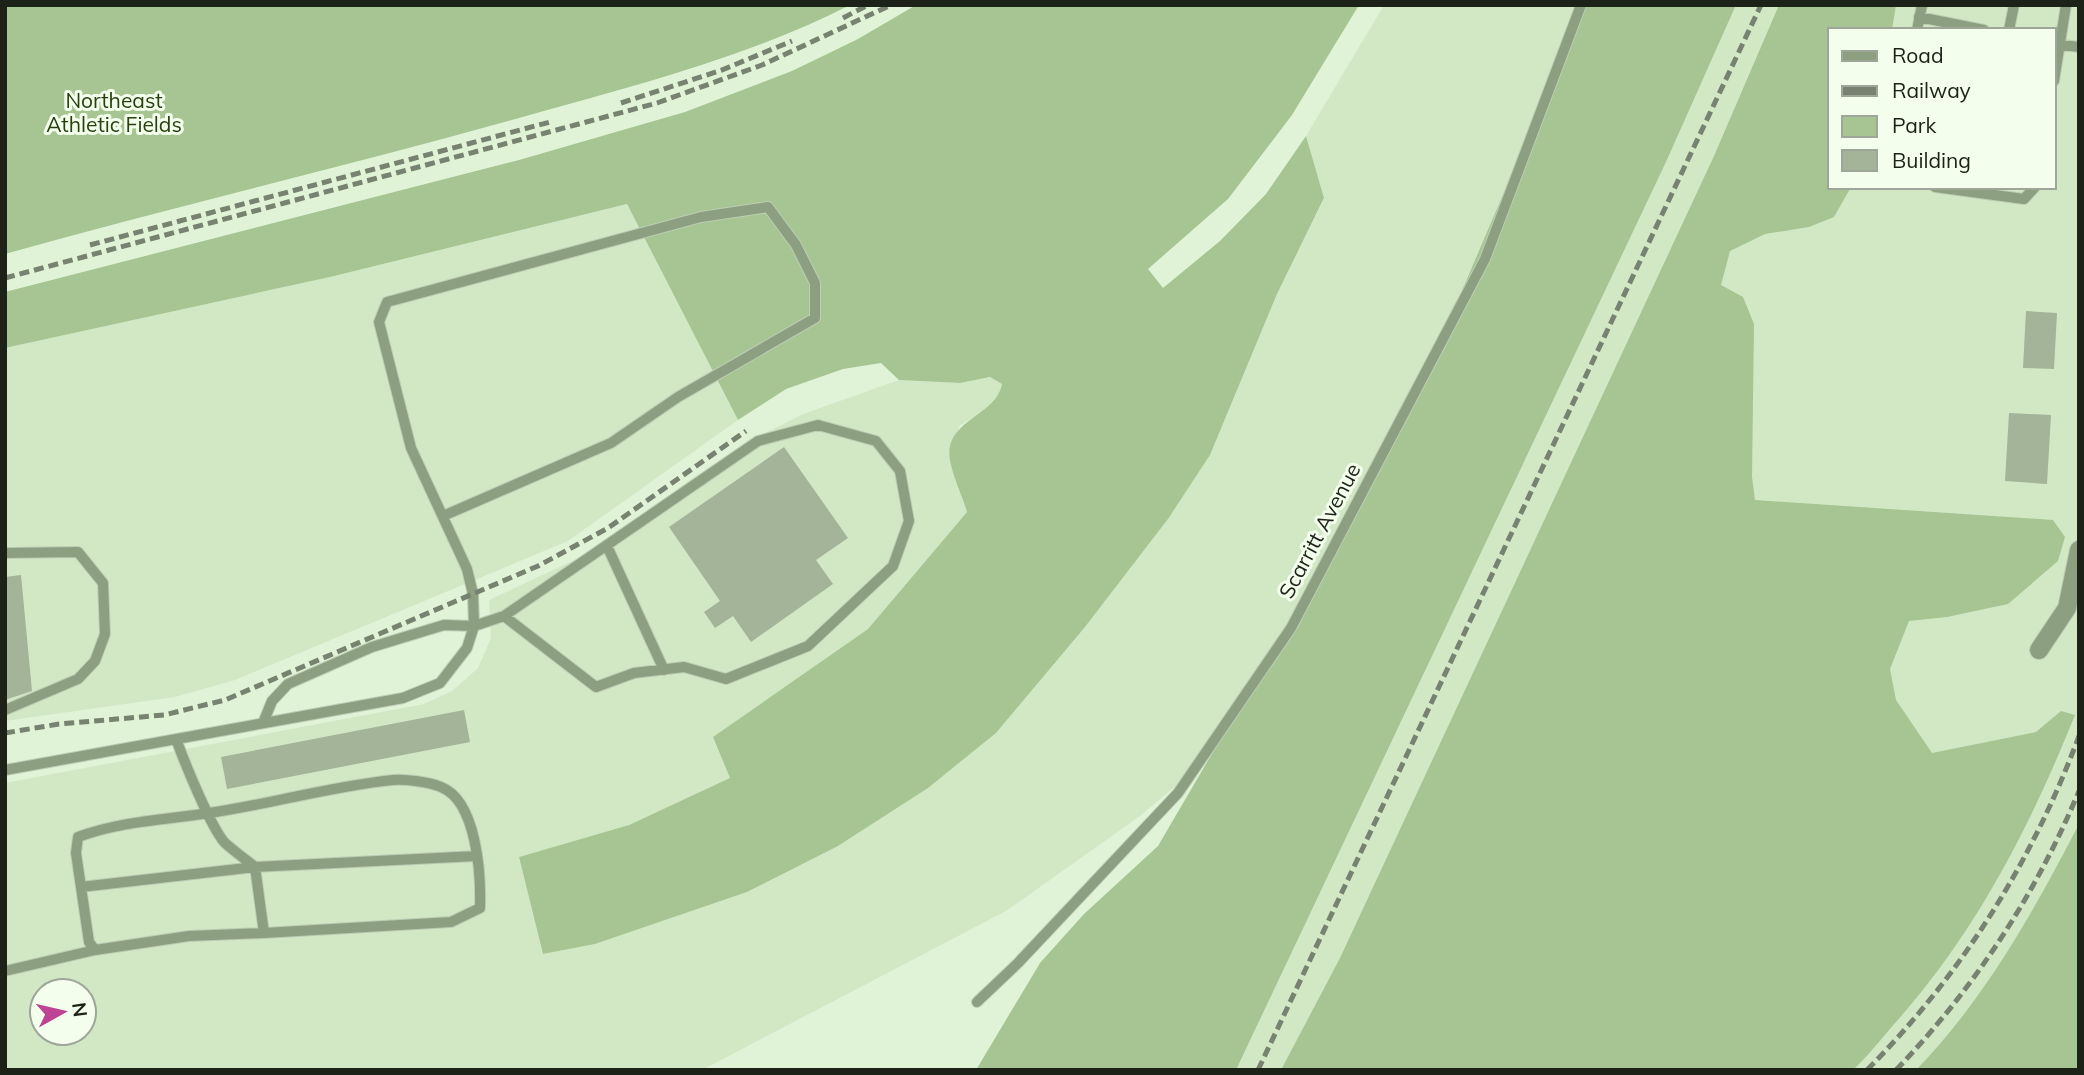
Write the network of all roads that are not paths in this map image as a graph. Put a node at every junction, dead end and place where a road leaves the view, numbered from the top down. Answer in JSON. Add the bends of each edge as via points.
{"nodes":[{"id":1,"x":1581,"y":5,"type":"edge"},
{"id":2,"x":1922,"y":5,"type":"edge"},
{"id":3,"x":2014,"y":5,"type":"edge"},
{"id":4,"x":2066,"y":5,"type":"edge"},
{"id":5,"x":1919,"y":17,"type":"junction"},
{"id":6,"x":1917,"y":28,"type":"edge"},
{"id":7,"x":1974,"y":28,"type":"edge"},
{"id":8,"x":2009,"y":28,"type":"edge"},
{"id":9,"x":2057,"y":44,"type":"edge"},
{"id":10,"x":2079,"y":47,"type":"edge"},
{"id":11,"x":1949,"y":189,"type":"edge"},
{"id":12,"x":2033,"y":189,"type":"edge"},
{"id":13,"x":443,"y":516,"type":"junction"},
{"id":14,"x":607,"y":546,"type":"junction"},
{"id":15,"x":2079,"y":550,"type":"edge"},
{"id":16,"x":5,"y":553,"type":"edge"},
{"id":17,"x":504,"y":616,"type":"junction"},
{"id":18,"x":474,"y":626,"type":"junction"},
{"id":19,"x":2039,"y":650,"type":"dead end"},
{"id":20,"x":664,"y":670,"type":"junction"},
{"id":21,"x":5,"y":710,"type":"edge"},
{"id":22,"x":263,"y":723,"type":"junction"},
{"id":23,"x":177,"y":739,"type":"junction"},
{"id":24,"x":5,"y":771,"type":"edge"},
{"id":25,"x":209,"y":813,"type":"junction"},
{"id":26,"x":477,"y":856,"type":"junction"},
{"id":27,"x":255,"y":867,"type":"junction"},
{"id":28,"x":81,"y":887,"type":"junction"},
{"id":29,"x":264,"y":933,"type":"junction"},
{"id":30,"x":95,"y":950,"type":"junction"},
{"id":31,"x":5,"y":971,"type":"edge"},
{"id":32,"x":977,"y":1002,"type":"dead end"}],
"edges":[{"from":1,"to":32,"type":"lane","name":"Scarritt Avenue","via":[[1485,258],[1291,628],[1178,793]]},
{"from":2,"to":5,"type":"lane"},
{"from":3,"to":8,"type":"lane"},
{"from":4,"to":9,"type":"lane"},
{"from":5,"to":6,"type":"lane"},
{"from":5,"to":7,"type":"lane"},
{"from":9,"to":10,"type":"lane"},
{"from":11,"to":12,"type":"lane","via":[[2024,200]]},
{"from":13,"to":13,"type":"lane","via":[[408,435],[379,322],[387,302],[701,216],[768,207],[816,283],[815,318],[678,397],[611,443]]},
{"from":13,"to":18,"type":"lane","via":[[467,569]]},
{"from":14,"to":17,"type":"lane"},
{"from":14,"to":20,"type":"lane"},
{"from":14,"to":20,"type":"lane","via":[[758,441],[818,425],[876,441],[900,471],[909,521],[893,566],[808,646],[726,679],[684,667]]},
{"from":15,"to":19,"type":"street","via":[[2067,608]]},
{"from":16,"to":21,"type":"lane","via":[[78,552],[103,583],[105,634],[95,661],[78,679]]},
{"from":17,"to":18,"type":"lane"},
{"from":17,"to":20,"type":"lane","via":[[596,687],[634,673]]},
{"from":18,"to":22,"type":"lane","via":[[444,625],[372,647],[288,684],[272,701]]},
{"from":18,"to":22,"type":"lane","via":[[467,648],[440,683],[403,698]]},
{"from":22,"to":23,"type":"lane"},
{"from":23,"to":24,"type":"lane"},
{"from":23,"to":25,"type":"lane"},
{"from":25,"to":26,"type":"lane","via":[[396,780],[442,787],[460,802]]},
{"from":25,"to":27,"type":"lane","via":[[223,841]]},
{"from":25,"to":28,"type":"lane","via":[[133,822],[78,837]]},
{"from":26,"to":27,"type":"lane"},
{"from":26,"to":29,"type":"lane","via":[[480,908],[451,922]]},
{"from":27,"to":28,"type":"lane"},
{"from":27,"to":29,"type":"lane"},
{"from":28,"to":30,"type":"lane","via":[[89,942]]},
{"from":29,"to":30,"type":"lane","via":[[189,936]]},
{"from":30,"to":31,"type":"lane"}]}
